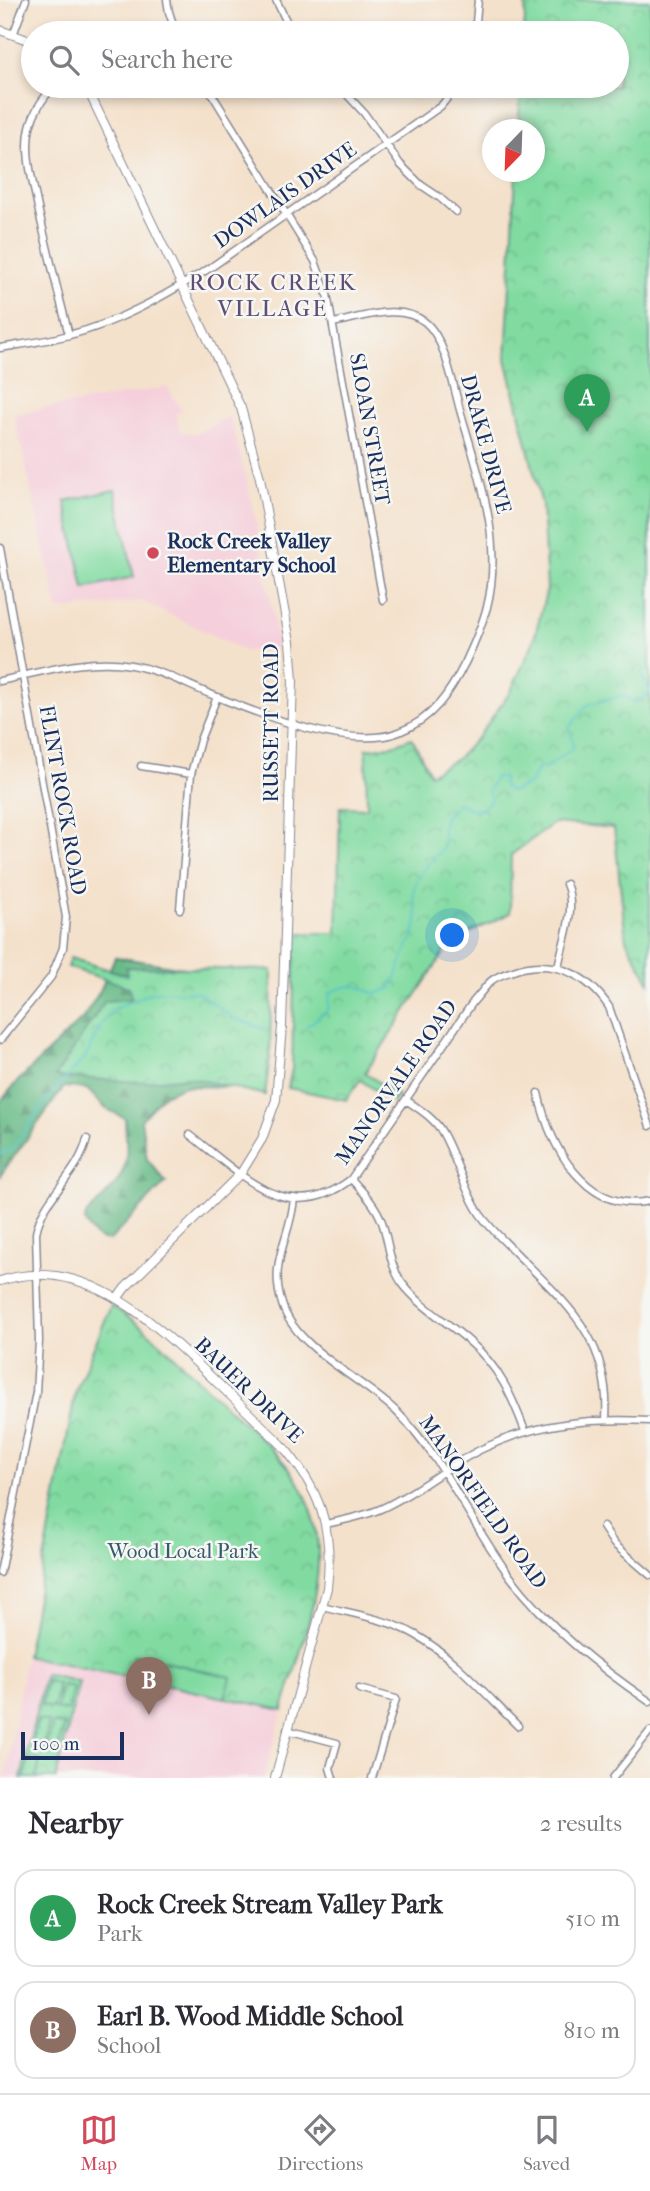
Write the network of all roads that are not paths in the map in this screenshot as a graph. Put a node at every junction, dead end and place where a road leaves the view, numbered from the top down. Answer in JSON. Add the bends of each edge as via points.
{"nodes":[{"id":1,"x":26,"y":0,"type":"edge"},
{"id":2,"x":167,"y":0,"type":"edge"},
{"id":3,"x":276,"y":0,"type":"edge"},
{"id":4,"x":478,"y":0,"type":"edge"},
{"id":5,"x":173,"y":21,"type":"edge"},
{"id":6,"x":286,"y":21,"type":"edge"},
{"id":7,"x":476,"y":21,"type":"edge"},
{"id":8,"x":0,"y":30,"type":"edge"},
{"id":9,"x":13,"y":35,"type":"junction"},
{"id":10,"x":21,"y":38,"type":"edge"},
{"id":11,"x":45,"y":98,"type":"edge"},
{"id":12,"x":92,"y":98,"type":"edge"},
{"id":13,"x":215,"y":98,"type":"edge"},
{"id":14,"x":350,"y":98,"type":"edge"},
{"id":15,"x":447,"y":98,"type":"edge"},
{"id":16,"x":387,"y":146,"type":"junction"},
{"id":17,"x":456,"y":212,"type":"dead end"},
{"id":18,"x":288,"y":215,"type":"junction"},
{"id":19,"x":182,"y":285,"type":"junction"},
{"id":20,"x":333,"y":323,"type":"junction"},
{"id":21,"x":69,"y":335,"type":"junction"},
{"id":22,"x":0,"y":348,"type":"edge"},
{"id":23,"x":0,"y":548,"type":"edge"},
{"id":24,"x":383,"y":600,"type":"dead end"},
{"id":25,"x":23,"y":676,"type":"junction"},
{"id":26,"x":0,"y":681,"type":"edge"},
{"id":27,"x":217,"y":697,"type":"junction"},
{"id":28,"x":292,"y":723,"type":"junction"},
{"id":29,"x":141,"y":766,"type":"dead end"},
{"id":30,"x":191,"y":774,"type":"junction"},
{"id":31,"x":566,"y":884,"type":"dead end"},
{"id":32,"x":180,"y":909,"type":"dead end"},
{"id":33,"x":558,"y":967,"type":"junction"},
{"id":34,"x":0,"y":1040,"type":"edge"},
{"id":35,"x":538,"y":1093,"type":"dead end"},
{"id":36,"x":406,"y":1100,"type":"junction"},
{"id":37,"x":650,"y":1126,"type":"edge"},
{"id":38,"x":190,"y":1135,"type":"dead end"},
{"id":39,"x":87,"y":1139,"type":"dead end"},
{"id":40,"x":241,"y":1173,"type":"junction"},
{"id":41,"x":351,"y":1179,"type":"junction"},
{"id":42,"x":294,"y":1198,"type":"junction"},
{"id":43,"x":650,"y":1201,"type":"edge"},
{"id":44,"x":37,"y":1275,"type":"junction"},
{"id":45,"x":0,"y":1281,"type":"edge"},
{"id":46,"x":117,"y":1299,"type":"junction"},
{"id":47,"x":606,"y":1419,"type":"junction"},
{"id":48,"x":650,"y":1421,"type":"edge"},
{"id":49,"x":525,"y":1432,"type":"junction"},
{"id":50,"x":443,"y":1472,"type":"junction"},
{"id":51,"x":326,"y":1524,"type":"junction"},
{"id":52,"x":603,"y":1527,"type":"dead end"},
{"id":53,"x":1,"y":1562,"type":"edge"},
{"id":54,"x":0,"y":1573,"type":"edge"},
{"id":55,"x":650,"y":1575,"type":"edge"},
{"id":56,"x":322,"y":1606,"type":"junction"},
{"id":57,"x":359,"y":1689,"type":"dead end"},
{"id":58,"x":650,"y":1702,"type":"edge"},
{"id":59,"x":518,"y":1726,"type":"dead end"},
{"id":60,"x":288,"y":1730,"type":"junction"},
{"id":61,"x":650,"y":1731,"type":"edge"},
{"id":62,"x":275,"y":1778,"type":"edge"},
{"id":63,"x":333,"y":1778,"type":"edge"},
{"id":64,"x":372,"y":1778,"type":"edge"},
{"id":65,"x":613,"y":1778,"type":"edge"}],
"edges":[{"from":1,"to":9,"type":"street"},
{"from":2,"to":5,"type":"street"},
{"from":3,"to":6,"type":"street"},
{"from":4,"to":7,"type":"street"},
{"from":8,"to":9,"type":"street"},
{"from":9,"to":10,"type":"street"},
{"from":11,"to":21,"type":"street","via":[[30,125],[29,164]]},
{"from":12,"to":19,"type":"street","name":"RUSSETT ROAD"},
{"from":13,"to":18,"type":"street","name":"SLOAN STREET"},
{"from":14,"to":16,"type":"street"},
{"from":15,"to":16,"type":"street","name":"DOWLAIS DRIVE"},
{"from":16,"to":17,"type":"street","via":[[421,185]]},
{"from":16,"to":18,"type":"street","name":"DOWLAIS DRIVE"},
{"from":18,"to":19,"type":"street","name":"DOWLAIS DRIVE"},
{"from":18,"to":20,"type":"street","name":"SLOAN STREET","via":[[316,261]]},
{"from":19,"to":21,"type":"street","name":"DOWLAIS DRIVE","via":[[96,327]]},
{"from":19,"to":28,"type":"street","name":"RUSSETT ROAD","via":[[241,408],[251,440],[290,642]]},
{"from":20,"to":24,"type":"street","name":"SLOAN STREET"},
{"from":20,"to":28,"type":"street","name":"DRAKE DRIVE","via":[[406,313],[435,333],[487,506],[493,573],[484,618],[458,677],[444,700],[420,722],[397,733],[359,738]]},
{"from":21,"to":22,"type":"street","name":"DOWLAIS DRIVE"},
{"from":23,"to":25,"type":"street","name":"FLINT ROCK ROAD"},
{"from":25,"to":26,"type":"street","name":"DRAKE DRIVE"},
{"from":25,"to":27,"type":"street","name":"DRAKE DRIVE","via":[[90,664],[129,664],[156,670]]},
{"from":25,"to":34,"type":"street","name":"FLINT ROCK ROAD","via":[[66,917],[55,970]]},
{"from":27,"to":28,"type":"street","name":"DRAKE DRIVE"},
{"from":27,"to":30,"type":"street"},
{"from":28,"to":40,"type":"street","name":"RUSSETT ROAD","via":[[280,1068],[268,1127]]},
{"from":29,"to":30,"type":"street"},
{"from":30,"to":32,"type":"street"},
{"from":31,"to":33,"type":"street","via":[[571,897]]},
{"from":33,"to":36,"type":"street","name":"MANORVALE ROAD","via":[[525,967],[492,981]]},
{"from":33,"to":37,"type":"street","via":[[589,983],[609,1007]]},
{"from":35,"to":43,"type":"street","via":[[554,1139],[582,1182],[618,1201]]},
{"from":36,"to":41,"type":"street","name":"MANORVALE ROAD"},
{"from":36,"to":47,"type":"street","via":[[442,1131],[480,1213],[587,1331],[604,1372]]},
{"from":38,"to":40,"type":"street","name":"MANORVALE ROAD"},
{"from":39,"to":44,"type":"street","via":[[78,1164],[39,1218]]},
{"from":40,"to":42,"type":"street","name":"MANORVALE ROAD","via":[[263,1191]]},
{"from":40,"to":46,"type":"street","name":"RUSSETT ROAD"},
{"from":41,"to":42,"type":"street","name":"MANORVALE ROAD","via":[[327,1194]]},
{"from":41,"to":49,"type":"street","via":[[378,1212],[400,1281],[491,1363],[512,1394]]},
{"from":42,"to":50,"type":"street","name":"MANORFIELD ROAD","via":[[277,1281],[291,1323],[306,1342],[398,1413]]},
{"from":44,"to":45,"type":"street","name":"BAUER DRIVE"},
{"from":44,"to":46,"type":"street","name":"BAUER DRIVE","via":[[77,1280]]},
{"from":44,"to":53,"type":"street","via":[[36,1392]]},
{"from":46,"to":51,"type":"street","name":"BAUER DRIVE","via":[[146,1317],[281,1444],[310,1482]]},
{"from":47,"to":48,"type":"street"},
{"from":47,"to":49,"type":"street"},
{"from":49,"to":50,"type":"street","via":[[482,1448]]},
{"from":50,"to":51,"type":"street","via":[[379,1509]]},
{"from":50,"to":58,"type":"street","name":"MANORFIELD ROAD","via":[[509,1576],[544,1616],[600,1668]]},
{"from":51,"to":56,"type":"street","name":"BAUER DRIVE","via":[[329,1566]]},
{"from":52,"to":55,"type":"street","via":[[614,1544]]},
{"from":53,"to":54,"type":"street"},
{"from":56,"to":59,"type":"street","via":[[415,1634]]},
{"from":56,"to":60,"type":"street","name":"BAUER DRIVE"},
{"from":57,"to":64,"type":"street","via":[[396,1699]]},
{"from":60,"to":62,"type":"street","name":"BAUER DRIVE"},
{"from":60,"to":63,"type":"street","via":[[337,1743],[330,1768]]},
{"from":61,"to":65,"type":"street"}]}
